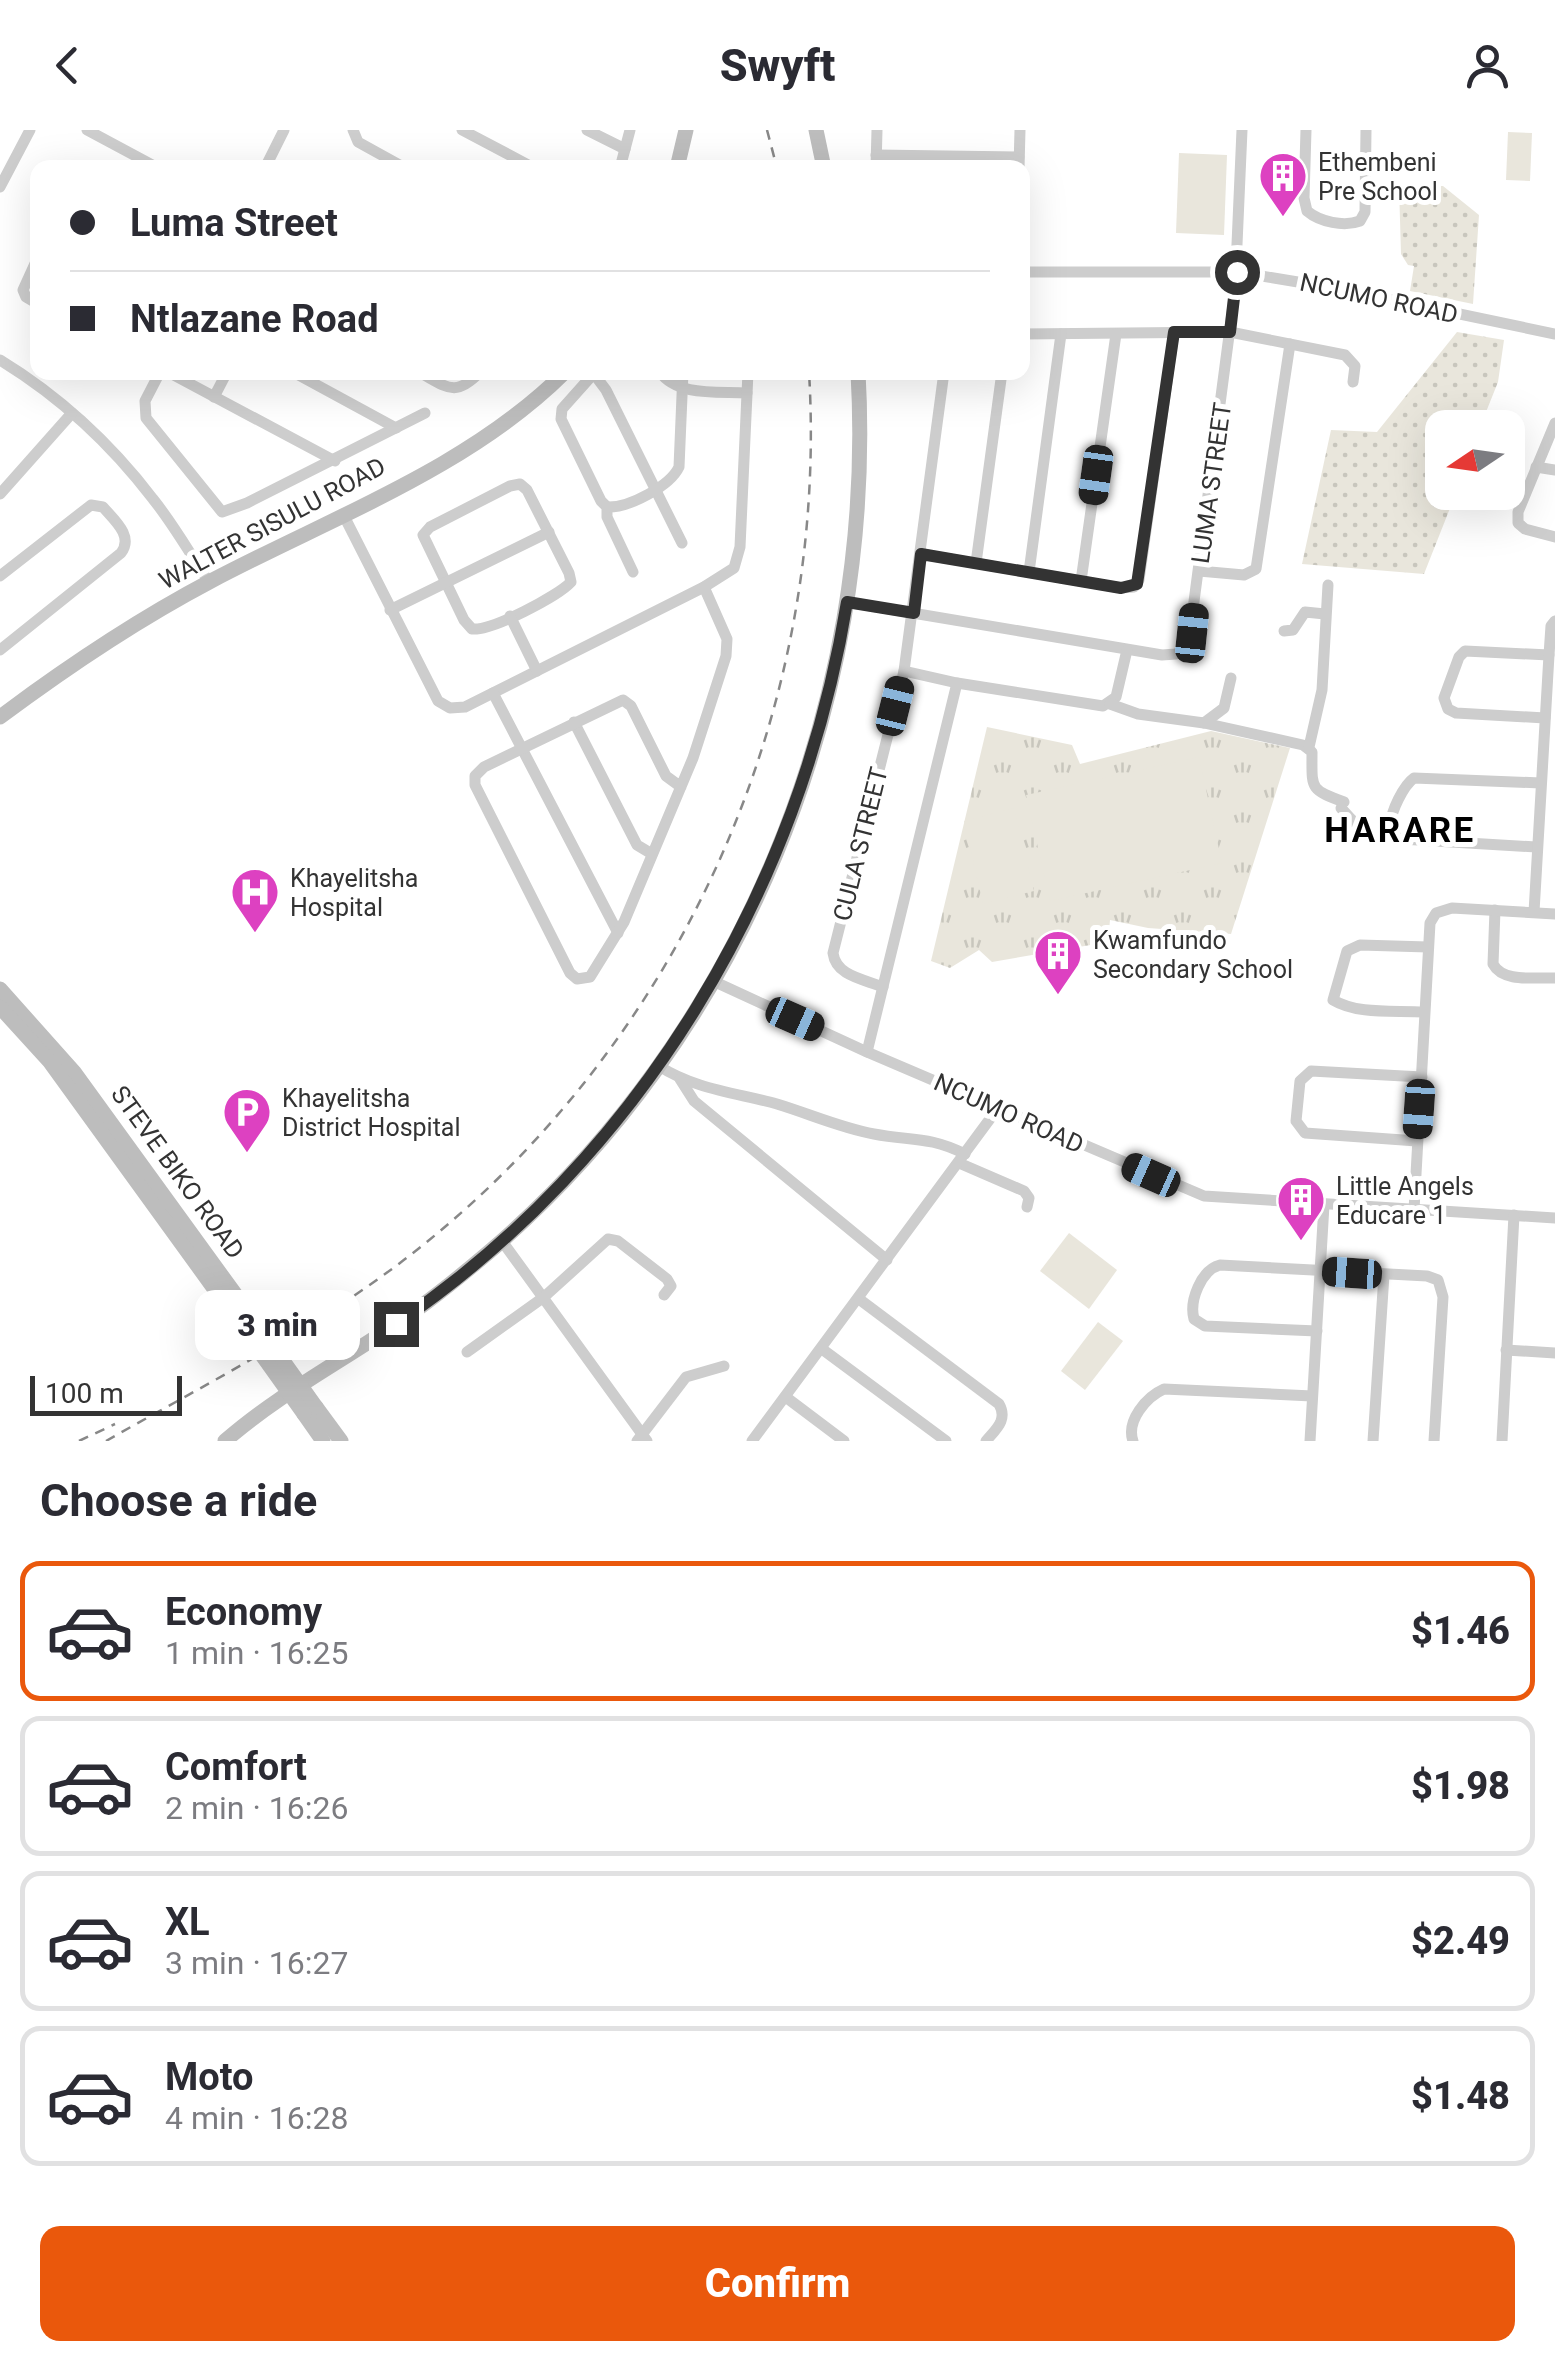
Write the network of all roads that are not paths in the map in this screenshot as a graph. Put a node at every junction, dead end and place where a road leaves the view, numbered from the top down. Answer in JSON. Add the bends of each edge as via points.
{"nodes":[{"id":1,"x":30,"y":130,"type":"edge"},
{"id":2,"x":87,"y":130,"type":"edge"},
{"id":3,"x":284,"y":130,"type":"edge"},
{"id":4,"x":354,"y":130,"type":"edge"},
{"id":5,"x":462,"y":130,"type":"edge"},
{"id":6,"x":587,"y":130,"type":"edge"},
{"id":7,"x":630,"y":130,"type":"edge"},
{"id":8,"x":686,"y":130,"type":"edge"},
{"id":9,"x":816,"y":130,"type":"edge"},
{"id":10,"x":877,"y":130,"type":"edge"},
{"id":11,"x":1020,"y":130,"type":"edge"},
{"id":12,"x":1242,"y":130,"type":"edge"},
{"id":13,"x":1306,"y":130,"type":"edge"},
{"id":14,"x":1366,"y":130,"type":"edge"},
{"id":15,"x":625,"y":150,"type":"junction"},
{"id":16,"x":143,"y":160,"type":"edge"},
{"id":17,"x":272,"y":160,"type":"edge"},
{"id":18,"x":391,"y":160,"type":"edge"},
{"id":19,"x":519,"y":160,"type":"edge"},
{"id":20,"x":622,"y":160,"type":"edge"},
{"id":21,"x":680,"y":160,"type":"edge"},
{"id":22,"x":822,"y":160,"type":"edge"},
{"id":23,"x":876,"y":160,"type":"edge"},
{"id":24,"x":1019,"y":160,"type":"edge"},
{"id":25,"x":0,"y":187,"type":"edge"},
{"id":26,"x":1030,"y":272,"type":"edge"},
{"id":27,"x":1237,"y":272,"type":"junction"},
{"id":28,"x":30,"y":274,"type":"edge"},
{"id":29,"x":30,"y":300,"type":"edge"},
{"id":30,"x":1174,"y":332,"type":"junction"},
{"id":31,"x":1230,"y":332,"type":"junction"},
{"id":32,"x":1030,"y":334,"type":"edge"},
{"id":33,"x":1061,"y":334,"type":"junction"},
{"id":34,"x":1116,"y":334,"type":"junction"},
{"id":35,"x":1555,"y":334,"type":"edge"},
{"id":36,"x":1290,"y":344,"type":"junction"},
{"id":37,"x":0,"y":360,"type":"edge"},
{"id":38,"x":156,"y":380,"type":"edge"},
{"id":39,"x":183,"y":380,"type":"edge"},
{"id":40,"x":223,"y":380,"type":"edge"},
{"id":41,"x":308,"y":380,"type":"edge"},
{"id":42,"x":437,"y":380,"type":"edge"},
{"id":43,"x":471,"y":380,"type":"edge"},
{"id":44,"x":556,"y":380,"type":"edge"},
{"id":45,"x":588,"y":380,"type":"edge"},
{"id":46,"x":600,"y":380,"type":"edge"},
{"id":47,"x":666,"y":380,"type":"edge"},
{"id":48,"x":684,"y":380,"type":"edge"},
{"id":49,"x":748,"y":380,"type":"edge"},
{"id":50,"x":858,"y":380,"type":"edge"},
{"id":51,"x":943,"y":380,"type":"edge"},
{"id":52,"x":1001,"y":380,"type":"edge"},
{"id":53,"x":1353,"y":382,"type":"dead end"},
{"id":54,"x":684,"y":388,"type":"junction"},
{"id":55,"x":747,"y":392,"type":"junction"},
{"id":56,"x":214,"y":397,"type":"junction"},
{"id":57,"x":72,"y":413,"type":"junction"},
{"id":58,"x":425,"y":414,"type":"dead end"},
{"id":59,"x":1555,"y":423,"type":"edge"},
{"id":60,"x":396,"y":428,"type":"junction"},
{"id":61,"x":335,"y":460,"type":"junction"},
{"id":62,"x":1536,"y":466,"type":"junction"},
{"id":63,"x":1555,"y":470,"type":"edge"},
{"id":64,"x":655,"y":488,"type":"junction"},
{"id":65,"x":0,"y":494,"type":"edge"},
{"id":66,"x":607,"y":507,"type":"junction"},
{"id":67,"x":343,"y":514,"type":"junction"},
{"id":68,"x":549,"y":532,"type":"junction"},
{"id":69,"x":1555,"y":536,"type":"edge"},
{"id":70,"x":682,"y":543,"type":"dead end"},
{"id":71,"x":921,"y":554,"type":"junction"},
{"id":72,"x":976,"y":563,"type":"junction"},
{"id":73,"x":1199,"y":570,"type":"junction"},
{"id":74,"x":634,"y":572,"type":"dead end"},
{"id":75,"x":1029,"y":572,"type":"junction"},
{"id":76,"x":0,"y":576,"type":"edge"},
{"id":77,"x":1082,"y":581,"type":"junction"},
{"id":78,"x":209,"y":582,"type":"junction"},
{"id":79,"x":446,"y":584,"type":"junction"},
{"id":80,"x":1328,"y":585,"type":"dead end"},
{"id":81,"x":704,"y":587,"type":"junction"},
{"id":82,"x":847,"y":602,"type":"junction"},
{"id":83,"x":390,"y":610,"type":"junction"},
{"id":84,"x":914,"y":613,"type":"junction"},
{"id":85,"x":1325,"y":614,"type":"junction"},
{"id":86,"x":510,"y":616,"type":"junction"},
{"id":87,"x":1555,"y":621,"type":"edge"},
{"id":88,"x":1284,"y":631,"type":"dead end"},
{"id":89,"x":1,"y":649,"type":"edge"},
{"id":90,"x":1127,"y":650,"type":"junction"},
{"id":91,"x":1549,"y":655,"type":"junction"},
{"id":92,"x":537,"y":670,"type":"junction"},
{"id":93,"x":904,"y":671,"type":"junction"},
{"id":94,"x":1231,"y":678,"type":"dead end"},
{"id":95,"x":957,"y":683,"type":"junction"},
{"id":96,"x":493,"y":693,"type":"junction"},
{"id":97,"x":1110,"y":704,"type":"junction"},
{"id":98,"x":0,"y":717,"type":"edge"},
{"id":99,"x":1545,"y":718,"type":"junction"},
{"id":100,"x":574,"y":722,"type":"junction"},
{"id":101,"x":1204,"y":724,"type":"junction"},
{"id":102,"x":1309,"y":747,"type":"junction"},
{"id":103,"x":522,"y":748,"type":"junction"},
{"id":104,"x":1540,"y":782,"type":"junction"},
{"id":105,"x":681,"y":787,"type":"junction"},
{"id":106,"x":1393,"y":833,"type":"junction"},
{"id":107,"x":1536,"y":847,"type":"junction"},
{"id":108,"x":652,"y":854,"type":"junction"},
{"id":109,"x":1495,"y":910,"type":"junction"},
{"id":110,"x":1534,"y":912,"type":"junction"},
{"id":111,"x":1555,"y":914,"type":"edge"},
{"id":112,"x":618,"y":933,"type":"junction"},
{"id":113,"x":1428,"y":948,"type":"junction"},
{"id":114,"x":1555,"y":978,"type":"edge"},
{"id":115,"x":713,"y":982,"type":"junction"},
{"id":116,"x":882,"y":986,"type":"junction"},
{"id":117,"x":0,"y":989,"type":"edge"},
{"id":118,"x":0,"y":1007,"type":"edge"},
{"id":119,"x":1424,"y":1012,"type":"junction"},
{"id":120,"x":867,"y":1052,"type":"junction"},
{"id":121,"x":658,"y":1066,"type":"junction"},
{"id":122,"x":1422,"y":1076,"type":"junction"},
{"id":123,"x":680,"y":1079,"type":"junction"},
{"id":124,"x":998,"y":1108,"type":"junction"},
{"id":125,"x":1417,"y":1141,"type":"junction"},
{"id":126,"x":962,"y":1158,"type":"junction"},
{"id":127,"x":1324,"y":1205,"type":"junction"},
{"id":128,"x":1027,"y":1207,"type":"dead end"},
{"id":129,"x":1414,"y":1210,"type":"junction"},
{"id":130,"x":1514,"y":1216,"type":"junction"},
{"id":131,"x":1555,"y":1218,"type":"edge"},
{"id":132,"x":502,"y":1241,"type":"junction"},
{"id":133,"x":887,"y":1260,"type":"junction"},
{"id":134,"x":1320,"y":1270,"type":"junction"},
{"id":135,"x":1384,"y":1275,"type":"junction"},
{"id":136,"x":664,"y":1295,"type":"dead end"},
{"id":137,"x":544,"y":1297,"type":"junction"},
{"id":138,"x":859,"y":1299,"type":"junction"},
{"id":139,"x":253,"y":1331,"type":"junction"},
{"id":140,"x":1317,"y":1332,"type":"junction"},
{"id":141,"x":822,"y":1350,"type":"junction"},
{"id":142,"x":1506,"y":1350,"type":"junction"},
{"id":143,"x":467,"y":1352,"type":"dead end"},
{"id":144,"x":1555,"y":1353,"type":"edge"},
{"id":145,"x":724,"y":1366,"type":"dead end"},
{"id":146,"x":1312,"y":1396,"type":"junction"},
{"id":147,"x":787,"y":1398,"type":"junction"},
{"id":148,"x":310,"y":1410,"type":"junction"},
{"id":149,"x":642,"y":1439,"type":"edge"},
{"id":150,"x":840,"y":1440,"type":"edge"},
{"id":151,"x":225,"y":1441,"type":"edge"},
{"id":152,"x":323,"y":1441,"type":"edge"},
{"id":153,"x":341,"y":1441,"type":"edge"},
{"id":154,"x":752,"y":1441,"type":"edge"},
{"id":155,"x":946,"y":1441,"type":"edge"},
{"id":156,"x":986,"y":1441,"type":"edge"},
{"id":157,"x":1133,"y":1441,"type":"edge"},
{"id":158,"x":1310,"y":1441,"type":"edge"},
{"id":159,"x":1374,"y":1441,"type":"edge"},
{"id":160,"x":1434,"y":1441,"type":"edge"},
{"id":161,"x":1502,"y":1441,"type":"edge"}],
"edges":[{"from":1,"to":25,"type":"street"},
{"from":2,"to":16,"type":"street"},
{"from":3,"to":17,"type":"street"},
{"from":4,"to":18,"type":"street","via":[[358,142]]},
{"from":5,"to":19,"type":"street"},
{"from":6,"to":15,"type":"street"},
{"from":7,"to":15,"type":"street"},
{"from":8,"to":21,"type":"street"},
{"from":9,"to":22,"type":"street"},
{"from":10,"to":23,"type":"street"},
{"from":11,"to":24,"type":"street"},
{"from":12,"to":27,"type":"street","name":"LUMA STREET"},
{"from":13,"to":14,"type":"street","via":[[1307,211],[1351,224],[1365,212]]},
{"from":15,"to":20,"type":"street"},
{"from":26,"to":27,"type":"street","name":"NCUMO ROAD"},
{"from":27,"to":31,"type":"street","name":"LUMA STREET"},
{"from":27,"to":35,"type":"street","name":"NCUMO ROAD"},
{"from":28,"to":29,"type":"street","via":[[23,290]]},
{"from":30,"to":31,"type":"street"},
{"from":30,"to":34,"type":"street"},
{"from":30,"to":77,"type":"street","via":[[1139,580],[1130,588]]},
{"from":31,"to":36,"type":"street"},
{"from":31,"to":73,"type":"street","name":"LUMA STREET"},
{"from":32,"to":33,"type":"street"},
{"from":33,"to":34,"type":"street"},
{"from":33,"to":75,"type":"street"},
{"from":34,"to":77,"type":"street"},
{"from":36,"to":53,"type":"street","via":[[1345,355],[1355,366]]},
{"from":36,"to":73,"type":"street","via":[[1258,565],[1244,575]]},
{"from":37,"to":57,"type":"street"},
{"from":38,"to":61,"type":"street","via":[[144,412],[222,512]]},
{"from":39,"to":56,"type":"street"},
{"from":40,"to":56,"type":"street"},
{"from":41,"to":60,"type":"street"},
{"from":42,"to":43,"type":"street","via":[[459,390]]},
{"from":44,"to":67,"type":"street","name":"WALTER SISULU ROAD","via":[[472,446]]},
{"from":45,"to":66,"type":"street","via":[[562,408],[562,419]]},
{"from":46,"to":64,"type":"street"},
{"from":47,"to":54,"type":"street"},
{"from":48,"to":54,"type":"street"},
{"from":49,"to":55,"type":"street"},
{"from":50,"to":82,"type":"street","via":[[859,486]]},
{"from":51,"to":71,"type":"street","name":"CULA STREET"},
{"from":52,"to":72,"type":"street"},
{"from":54,"to":55,"type":"street"},
{"from":54,"to":64,"type":"street","via":[[679,467]]},
{"from":55,"to":81,"type":"street","via":[[738,561]]},
{"from":56,"to":61,"type":"street"},
{"from":57,"to":65,"type":"street"},
{"from":57,"to":78,"type":"street","via":[[154,500]]},
{"from":58,"to":60,"type":"street"},
{"from":59,"to":62,"type":"street"},
{"from":60,"to":61,"type":"street"},
{"from":62,"to":63,"type":"street"},
{"from":62,"to":69,"type":"street","via":[[1518,523]]},
{"from":64,"to":66,"type":"street"},
{"from":64,"to":70,"type":"street"},
{"from":66,"to":74,"type":"street"},
{"from":67,"to":78,"type":"street","name":"WALTER SISULU ROAD"},
{"from":67,"to":83,"type":"street"},
{"from":68,"to":79,"type":"street"},
{"from":68,"to":79,"type":"street","via":[[527,490],[510,486],[425,530]]},
{"from":68,"to":86,"type":"street","via":[[570,585]]},
{"from":71,"to":72,"type":"street"},
{"from":71,"to":84,"type":"street","name":"CULA STREET"},
{"from":72,"to":75,"type":"street"},
{"from":73,"to":90,"type":"street","name":"LUMA STREET","via":[[1188,646],[1170,655]]},
{"from":75,"to":77,"type":"street"},
{"from":76,"to":89,"type":"street","via":[[95,504],[126,538],[121,553]]},
{"from":78,"to":98,"type":"street","name":"WALTER SISULU ROAD"},
{"from":79,"to":83,"type":"street"},
{"from":79,"to":86,"type":"street","via":[[472,629]]},
{"from":80,"to":85,"type":"street"},
{"from":81,"to":92,"type":"street"},
{"from":81,"to":105,"type":"street","via":[[728,647]]},
{"from":82,"to":84,"type":"street","name":"LUMA STREET"},
{"from":82,"to":115,"type":"street","via":[[804,784],[770,871]]},
{"from":83,"to":96,"type":"street","via":[[444,706],[466,708]]},
{"from":84,"to":90,"type":"street","name":"LUMA STREET"},
{"from":84,"to":93,"type":"street","name":"CULA STREET"},
{"from":85,"to":88,"type":"street","via":[[1305,612],[1293,630]]},
{"from":85,"to":102,"type":"street","via":[[1322,690]]},
{"from":86,"to":92,"type":"street"},
{"from":87,"to":91,"type":"street"},
{"from":90,"to":97,"type":"street"},
{"from":91,"to":99,"type":"street"},
{"from":91,"to":99,"type":"street","via":[[1465,651],[1444,698],[1456,713]]},
{"from":92,"to":96,"type":"street"},
{"from":93,"to":95,"type":"street"},
{"from":93,"to":116,"type":"street","name":"CULA STREET","via":[[833,953],[841,971]]},
{"from":94,"to":101,"type":"street","via":[[1224,708]]},
{"from":95,"to":97,"type":"street"},
{"from":95,"to":116,"type":"street"},
{"from":96,"to":103,"type":"street"},
{"from":97,"to":101,"type":"street"},
{"from":99,"to":104,"type":"street"},
{"from":100,"to":103,"type":"street"},
{"from":100,"to":105,"type":"street","via":[[626,701],[666,776]]},
{"from":100,"to":108,"type":"street","via":[[637,846]]},
{"from":101,"to":102,"type":"street"},
{"from":102,"to":106,"type":"street","via":[[1315,791],[1342,805],[1362,831]]},
{"from":103,"to":112,"type":"street"},
{"from":103,"to":112,"type":"street","via":[[478,770],[475,786],[570,974],[590,977]]},
{"from":104,"to":106,"type":"street","via":[[1414,778],[1390,824]]},
{"from":104,"to":107,"type":"street"},
{"from":105,"to":108,"type":"street"},
{"from":106,"to":107,"type":"street","via":[[1401,840]]},
{"from":107,"to":110,"type":"street"},
{"from":108,"to":112,"type":"street"},
{"from":109,"to":110,"type":"street"},
{"from":109,"to":113,"type":"street","via":[[1436,914]]},
{"from":109,"to":114,"type":"street","via":[[1496,970]]},
{"from":110,"to":111,"type":"street"},
{"from":113,"to":119,"type":"street"},
{"from":113,"to":119,"type":"street","via":[[1360,945],[1346,951],[1333,1000],[1359,1009]]},
{"from":115,"to":120,"type":"street","name":"NCUMO ROAD"},
{"from":115,"to":121,"type":"street"},
{"from":116,"to":120,"type":"street"},
{"from":117,"to":139,"type":"street","name":"STEVE BIKO ROAD","via":[[74,1072]]},
{"from":118,"to":139,"type":"street","name":"STEVE BIKO ROAD","via":[[50,1062]]},
{"from":119,"to":122,"type":"street"},
{"from":120,"to":124,"type":"street","name":"NCUMO ROAD"},
{"from":121,"to":123,"type":"street"},
{"from":121,"to":132,"type":"street","via":[[578,1165]]},
{"from":122,"to":125,"type":"street"},
{"from":122,"to":125,"type":"street","via":[[1311,1071],[1300,1081],[1296,1120],[1304,1133]]},
{"from":123,"to":126,"type":"street","via":[[841,1126],[942,1142]]},
{"from":123,"to":133,"type":"street","via":[[694,1101]]},
{"from":124,"to":126,"type":"street"},
{"from":124,"to":127,"type":"street","name":"NCUMO ROAD","via":[[1204,1196]]},
{"from":125,"to":129,"type":"street"},
{"from":126,"to":128,"type":"street","via":[[1024,1191]]},
{"from":126,"to":133,"type":"street"},
{"from":127,"to":129,"type":"street","name":"NCUMO ROAD"},
{"from":127,"to":134,"type":"street"},
{"from":129,"to":130,"type":"street","name":"NCUMO ROAD"},
{"from":130,"to":131,"type":"street","name":"NCUMO ROAD"},
{"from":130,"to":142,"type":"street"},
{"from":132,"to":137,"type":"street"},
{"from":132,"to":151,"type":"street","via":[[402,1321]]},
{"from":133,"to":138,"type":"street"},
{"from":134,"to":135,"type":"street"},
{"from":134,"to":140,"type":"street"},
{"from":134,"to":140,"type":"street","via":[[1212,1266],[1192,1306],[1194,1319],[1205,1326]]},
{"from":135,"to":159,"type":"street"},
{"from":135,"to":160,"type":"street","via":[[1432,1277],[1442,1286]]},
{"from":136,"to":137,"type":"street","via":[[669,1281],[611,1238]]},
{"from":137,"to":143,"type":"street"},
{"from":137,"to":149,"type":"street"},
{"from":138,"to":141,"type":"street"},
{"from":138,"to":156,"type":"street","via":[[1001,1407],[1002,1422]]},
{"from":139,"to":148,"type":"street","name":"STEVE BIKO ROAD","bridge":true},
{"from":140,"to":146,"type":"street"},
{"from":141,"to":147,"type":"street"},
{"from":141,"to":155,"type":"street"},
{"from":142,"to":144,"type":"street"},
{"from":142,"to":161,"type":"street"},
{"from":145,"to":149,"type":"street","via":[[686,1377]]},
{"from":146,"to":157,"type":"street","via":[[1164,1388],[1132,1422]]},
{"from":146,"to":158,"type":"street"},
{"from":147,"to":150,"type":"street"},
{"from":147,"to":154,"type":"street"},
{"from":148,"to":152,"type":"street","name":"STEVE BIKO ROAD"},
{"from":148,"to":153,"type":"street","name":"STEVE BIKO ROAD"}]}
